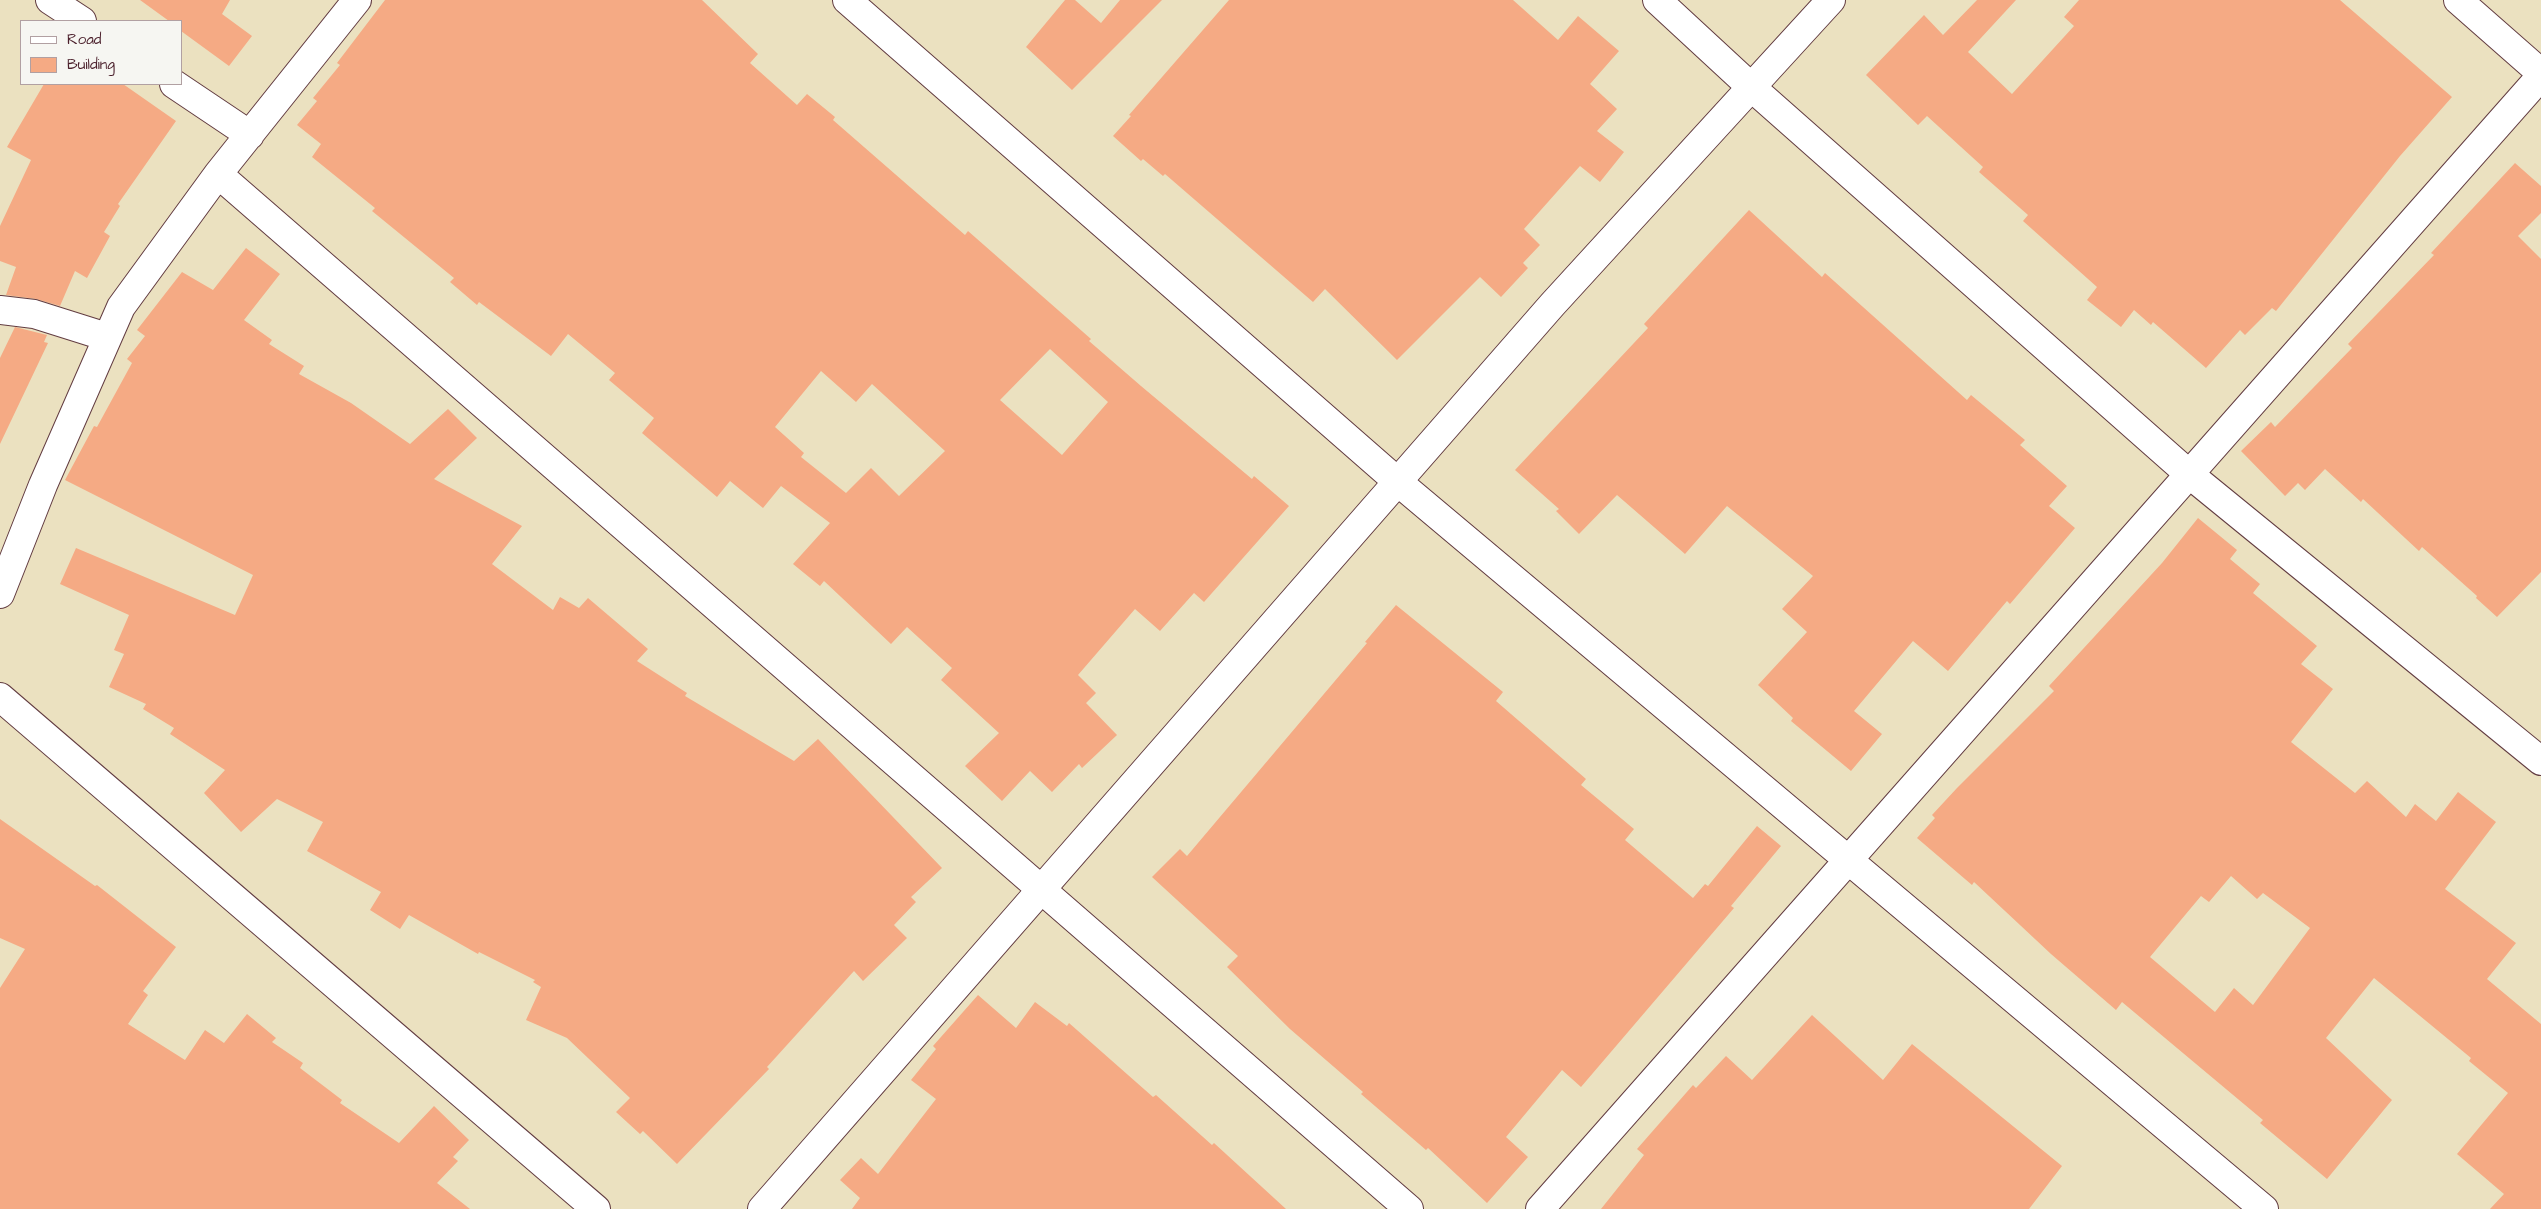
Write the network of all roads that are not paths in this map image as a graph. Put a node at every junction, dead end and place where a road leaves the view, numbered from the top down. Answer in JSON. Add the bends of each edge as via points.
{"nodes":[{"id":1,"x":50,"y":0,"type":"edge"},
{"id":2,"x":357,"y":0,"type":"edge"},
{"id":3,"x":847,"y":0,"type":"edge"},
{"id":4,"x":1657,"y":0,"type":"edge"},
{"id":5,"x":1831,"y":0,"type":"edge"},
{"id":6,"x":2458,"y":0,"type":"edge"},
{"id":7,"x":80,"y":20,"type":"edge"},
{"id":8,"x":2541,"y":74,"type":"edge"},
{"id":9,"x":175,"y":85,"type":"edge"},
{"id":10,"x":1750,"y":86,"type":"junction"},
{"id":11,"x":250,"y":135,"type":"junction"},
{"id":12,"x":218,"y":174,"type":"junction"},
{"id":13,"x":0,"y":310,"type":"edge"},
{"id":14,"x":107,"y":337,"type":"junction"},
{"id":15,"x":2189,"y":474,"type":"junction"},
{"id":16,"x":1398,"y":482,"type":"junction"},
{"id":17,"x":0,"y":594,"type":"edge"},
{"id":18,"x":0,"y":698,"type":"edge"},
{"id":19,"x":2541,"y":761,"type":"edge"},
{"id":20,"x":1847,"y":859,"type":"junction"},
{"id":21,"x":1042,"y":890,"type":"junction"},
{"id":22,"x":596,"y":1209,"type":"edge"},
{"id":23,"x":762,"y":1209,"type":"edge"},
{"id":24,"x":1409,"y":1209,"type":"edge"},
{"id":25,"x":1540,"y":1209,"type":"edge"},
{"id":26,"x":2264,"y":1209,"type":"edge"}],
"edges":[{"from":1,"to":7,"type":"street"},
{"from":2,"to":11,"type":"street"},
{"from":3,"to":16,"type":"street"},
{"from":4,"to":10,"type":"street"},
{"from":5,"to":10,"type":"street"},
{"from":6,"to":8,"type":"street"},
{"from":8,"to":15,"type":"street"},
{"from":9,"to":11,"type":"street"},
{"from":10,"to":15,"type":"street"},
{"from":10,"to":16,"type":"street","via":[[1552,304]]},
{"from":11,"to":12,"type":"street"},
{"from":12,"to":14,"type":"street","via":[[121,307]]},
{"from":12,"to":21,"type":"street"},
{"from":13,"to":14,"type":"street","via":[[34,314]]},
{"from":14,"to":17,"type":"street"},
{"from":15,"to":19,"type":"street"},
{"from":15,"to":20,"type":"street"},
{"from":16,"to":20,"type":"street"},
{"from":16,"to":21,"type":"street"},
{"from":18,"to":22,"type":"street"},
{"from":20,"to":25,"type":"street"},
{"from":20,"to":26,"type":"street"},
{"from":21,"to":23,"type":"street"},
{"from":21,"to":24,"type":"street"}]}
